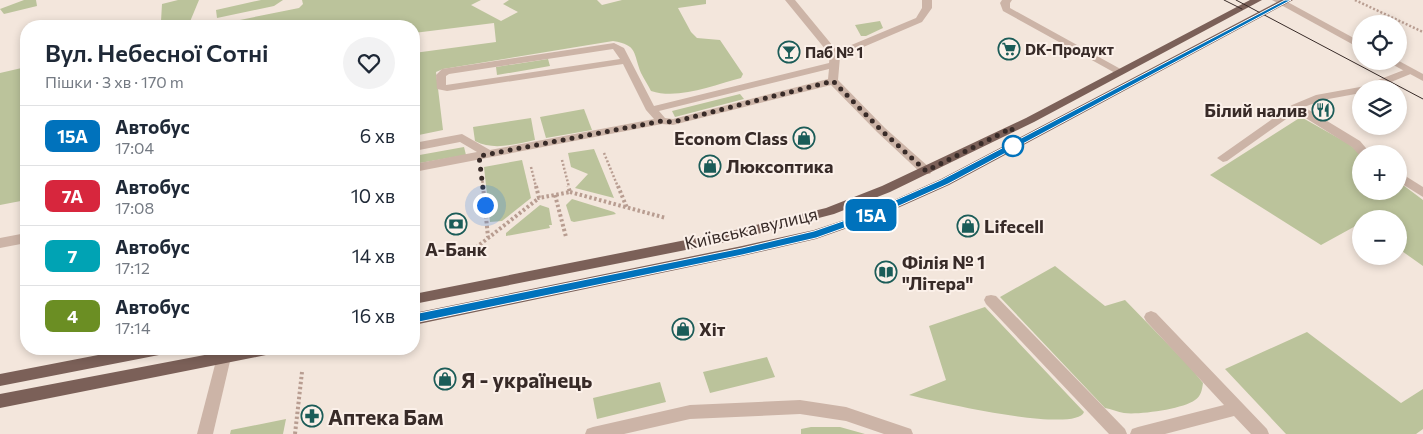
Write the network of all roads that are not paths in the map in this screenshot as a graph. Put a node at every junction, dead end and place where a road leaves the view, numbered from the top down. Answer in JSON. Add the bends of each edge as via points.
{"nodes":[{"id":1,"x":790,"y":0,"type":"edge"},
{"id":2,"x":927,"y":0,"type":"edge"},
{"id":3,"x":1007,"y":0,"type":"edge"},
{"id":4,"x":1257,"y":0,"type":"edge"},
{"id":5,"x":1282,"y":1,"type":"edge"},
{"id":6,"x":1352,"y":41,"type":"edge"},
{"id":7,"x":560,"y":54,"type":"junction"},
{"id":8,"x":626,"y":60,"type":"junction"},
{"id":9,"x":834,"y":60,"type":"junction"},
{"id":10,"x":485,"y":66,"type":"junction"},
{"id":11,"x":564,"y":70,"type":"junction"},
{"id":12,"x":1409,"y":71,"type":"joint"},
{"id":13,"x":1121,"y":72,"type":"junction"},
{"id":14,"x":1423,"y":78,"type":"edge"},
{"id":15,"x":1387,"y":80,"type":"edge"},
{"id":16,"x":833,"y":81,"type":"junction"},
{"id":17,"x":487,"y":82,"type":"junction"},
{"id":18,"x":1352,"y":92,"type":"edge"},
{"id":19,"x":1296,"y":107,"type":"junction"},
{"id":20,"x":651,"y":110,"type":"junction"},
{"id":21,"x":662,"y":121,"type":"junction"},
{"id":22,"x":1357,"y":145,"type":"edge"},
{"id":23,"x":420,"y":146,"type":"edge"},
{"id":24,"x":484,"y":155,"type":"junction"},
{"id":25,"x":1223,"y":158,"type":"dead end"},
{"id":26,"x":420,"y":167,"type":"edge"},
{"id":27,"x":926,"y":171,"type":"junction"},
{"id":28,"x":1407,"y":182,"type":"edge"},
{"id":29,"x":1423,"y":193,"type":"edge"},
{"id":30,"x":20,"y":239,"type":"edge"},
{"id":31,"x":0,"y":243,"type":"edge"},
{"id":32,"x":420,"y":298,"type":"edge"},
{"id":33,"x":991,"y":300,"type":"dead end"},
{"id":34,"x":420,"y":317,"type":"edge"},
{"id":35,"x":1151,"y":318,"type":"dead end"},
{"id":36,"x":115,"y":355,"type":"edge"},
{"id":37,"x":234,"y":355,"type":"edge"},
{"id":38,"x":224,"y":357,"type":"junction"},
{"id":39,"x":0,"y":380,"type":"edge"},
{"id":40,"x":0,"y":401,"type":"edge"},
{"id":41,"x":1237,"y":408,"type":"junction"},
{"id":42,"x":205,"y":434,"type":"edge"},
{"id":43,"x":592,"y":434,"type":"edge"},
{"id":44,"x":904,"y":434,"type":"edge"},
{"id":45,"x":1119,"y":434,"type":"edge"},
{"id":46,"x":1138,"y":434,"type":"edge"},
{"id":47,"x":1261,"y":434,"type":"edge"}],
"edges":[{"from":1,"to":9,"type":"street"},
{"from":2,"to":9,"type":"street","via":[[927,8],[919,20]]},
{"from":3,"to":13,"type":"street","via":[[1006,9]]},
{"from":4,"to":13,"type":"main road","name":"Київська вулиця"},
{"from":5,"to":6,"type":"street"},
{"from":5,"to":34,"type":"main road","name":"Київська вулиця","via":[[945,182],[869,216],[816,234],[742,251]]},
{"from":7,"to":8,"type":"street","via":[[614,46]]},
{"from":7,"to":10,"type":"street"},
{"from":7,"to":11,"type":"street"},
{"from":8,"to":11,"type":"street"},
{"from":8,"to":20,"type":"street"},
{"from":9,"to":16,"type":"street"},
{"from":9,"to":20,"type":"street"},
{"from":10,"to":17,"type":"street"},
{"from":10,"to":17,"type":"street","via":[[446,72],[441,75],[441,87]]},
{"from":11,"to":17,"type":"street"},
{"from":12,"to":14,"type":"street"},
{"from":12,"to":15,"type":"street"},
{"from":13,"to":27,"type":"main road","name":"Київська вулиця"},
{"from":16,"to":21,"type":"street","via":[[673,122]]},
{"from":16,"to":27,"type":"street"},
{"from":18,"to":19,"type":"street","via":[[1320,97]]},
{"from":19,"to":22,"type":"street"},
{"from":19,"to":25,"type":"street"},
{"from":20,"to":21,"type":"street"},
{"from":21,"to":24,"type":"street"},
{"from":23,"to":24,"type":"street","via":[[462,138]]},
{"from":24,"to":26,"type":"street"},
{"from":27,"to":32,"type":"main road","name":"Київська вулиця","via":[[859,200],[800,220]]},
{"from":28,"to":29,"type":"street"},
{"from":30,"to":31,"type":"street"},
{"from":33,"to":45,"type":"street"},
{"from":35,"to":41,"type":"street"},
{"from":36,"to":39,"type":"main road"},
{"from":37,"to":38,"type":"main road"},
{"from":38,"to":40,"type":"main road"},
{"from":38,"to":42,"type":"street"},
{"from":41,"to":46,"type":"street"},
{"from":41,"to":47,"type":"street"},
{"from":43,"to":44,"type":"street","via":[[690,412],[800,407],[846,414]]}]}
